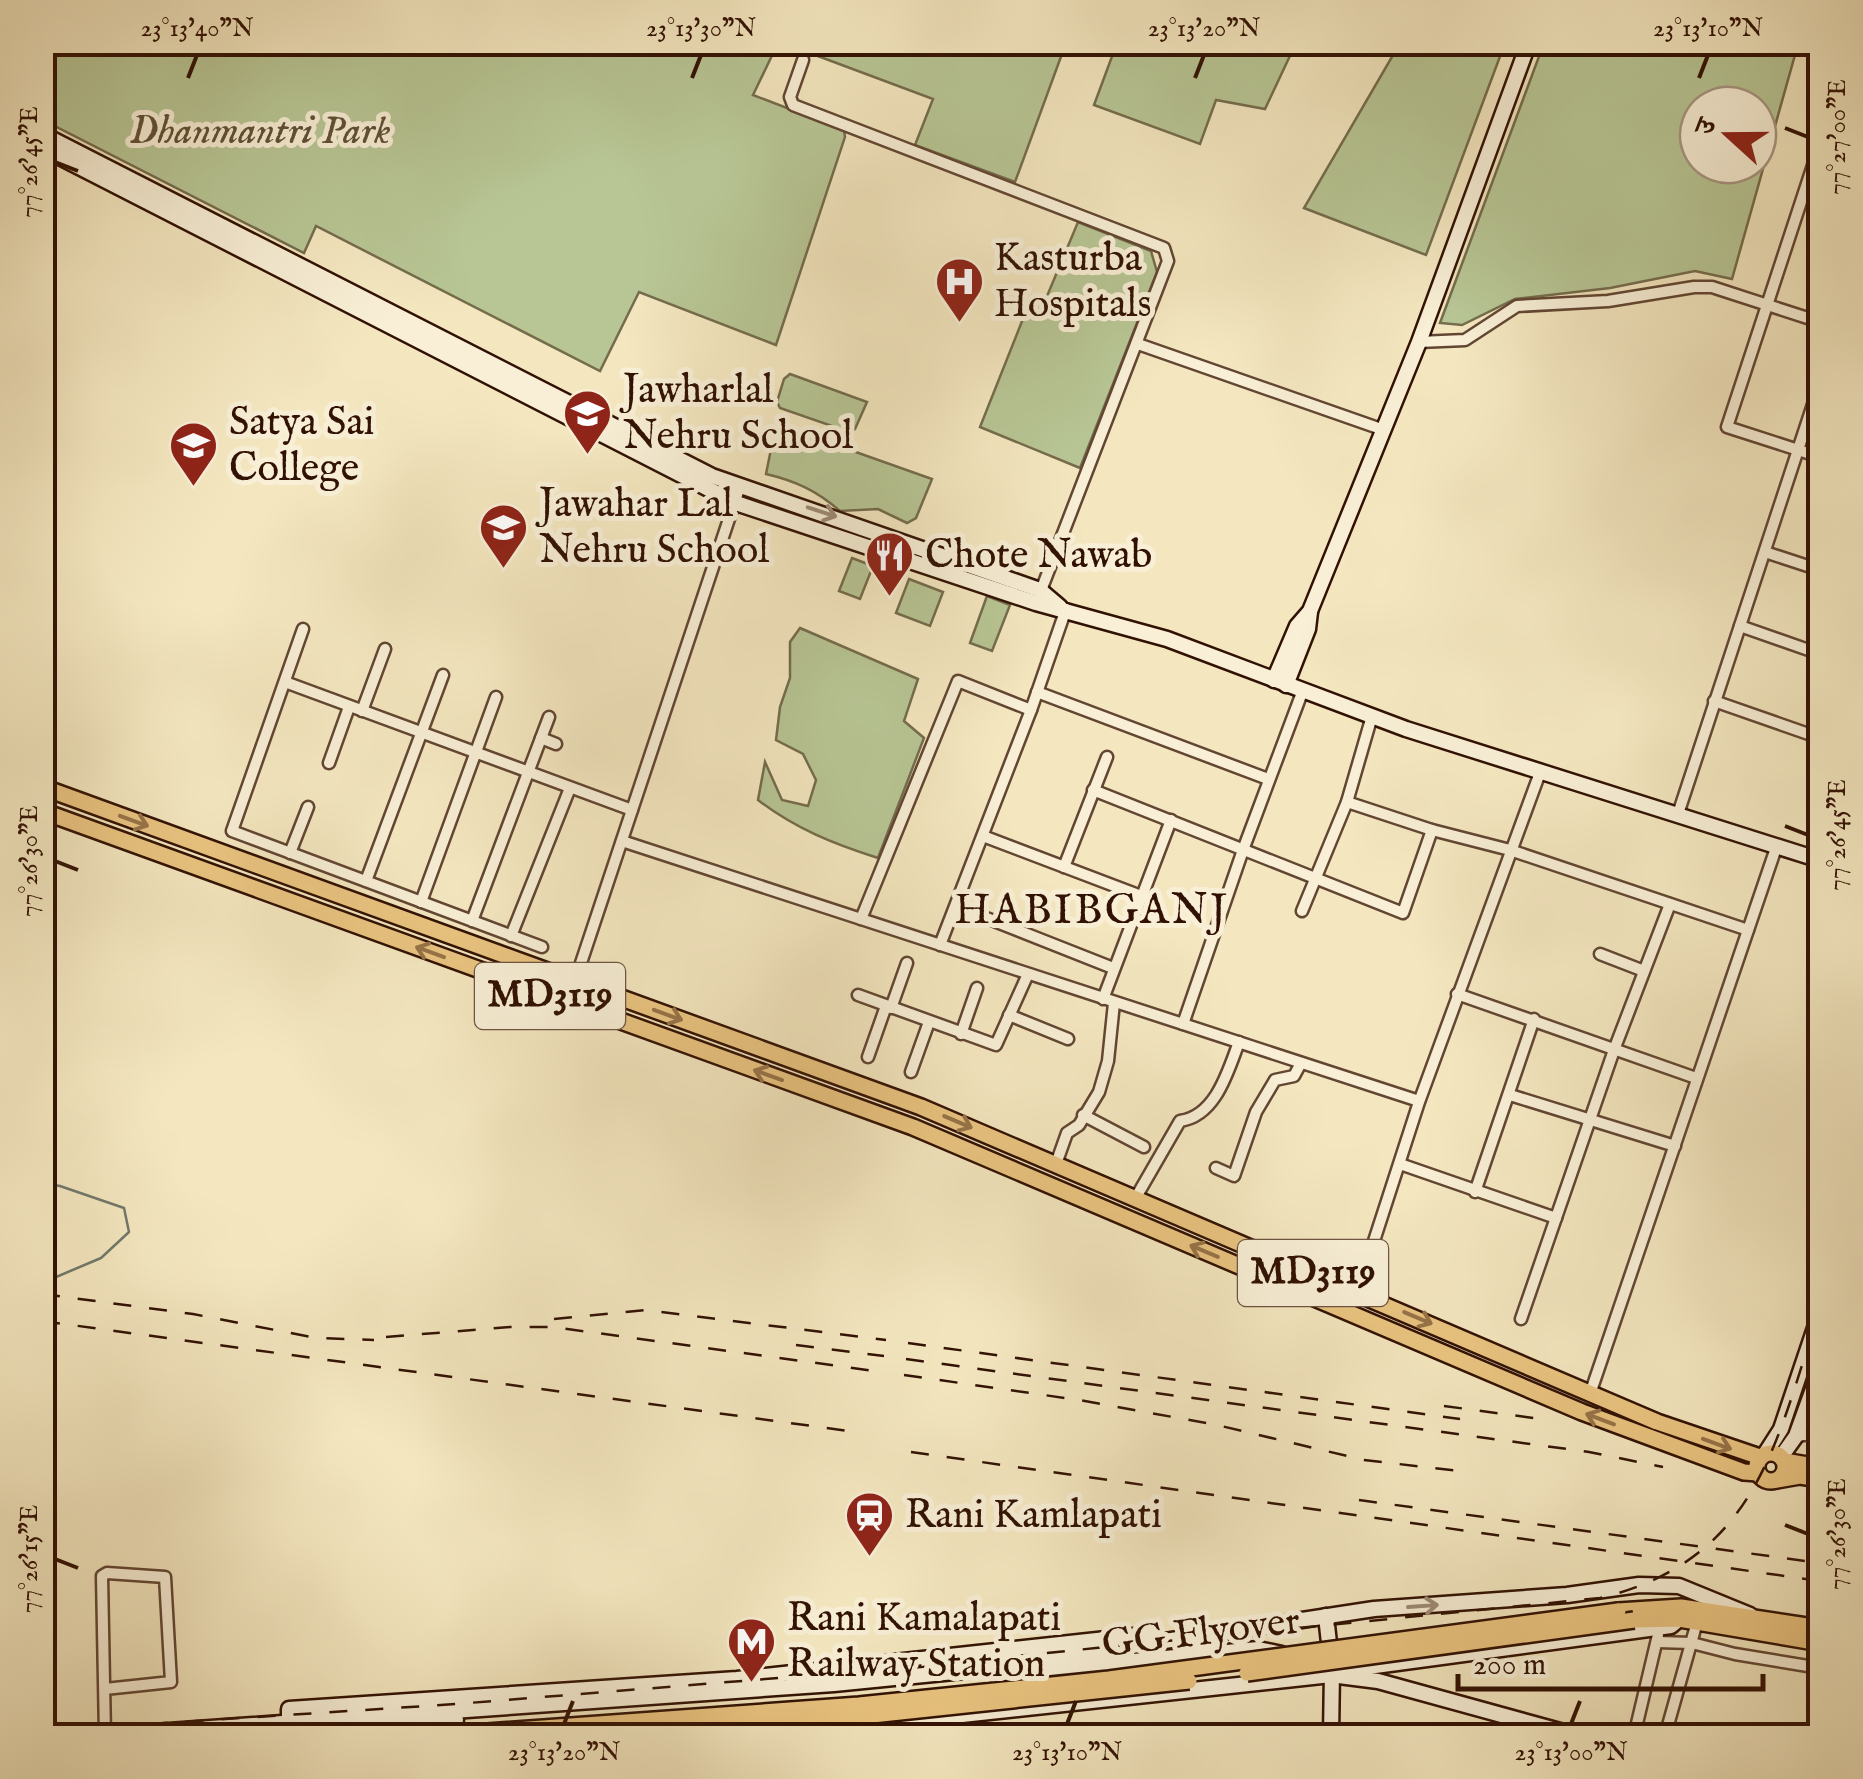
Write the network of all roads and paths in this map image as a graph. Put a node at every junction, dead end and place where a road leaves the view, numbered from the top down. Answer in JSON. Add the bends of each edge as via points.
{"nodes":[{"id":1,"x":1529,"y":42,"type":"edge"},
{"id":2,"x":803,"y":60,"type":"dead end"},
{"id":3,"x":42,"y":134,"type":"edge"},
{"id":4,"x":1820,"y":144,"type":"edge"},
{"id":5,"x":42,"y":148,"type":"edge"},
{"id":6,"x":1818,"y":158,"type":"edge"},
{"id":7,"x":185,"y":214,"type":"junction"},
{"id":8,"x":323,"y":284,"type":"junction"},
{"id":9,"x":1766,"y":306,"type":"junction"},
{"id":10,"x":1820,"y":322,"type":"edge"},
{"id":11,"x":1419,"y":342,"type":"junction"},
{"id":12,"x":1138,"y":344,"type":"junction"},
{"id":13,"x":1820,"y":382,"type":"edge"},
{"id":14,"x":1384,"y":430,"type":"junction"},
{"id":15,"x":1798,"y":450,"type":"junction"},
{"id":16,"x":1820,"y":457,"type":"edge"},
{"id":17,"x":740,"y":486,"type":"junction"},
{"id":18,"x":736,"y":503,"type":"junction"},
{"id":19,"x":906,"y":541,"type":"junction"},
{"id":20,"x":1765,"y":552,"type":"junction"},
{"id":21,"x":900,"y":556,"type":"junction"},
{"id":22,"x":1820,"y":570,"type":"edge"},
{"id":23,"x":1038,"y":597,"type":"junction"},
{"id":24,"x":1063,"y":608,"type":"junction"},
{"id":25,"x":1740,"y":626,"type":"junction"},
{"id":26,"x":303,"y":629,"type":"dead end"},
{"id":27,"x":385,"y":648,"type":"dead end"},
{"id":28,"x":1820,"y":654,"type":"edge"},
{"id":29,"x":443,"y":675,"type":"dead end"},
{"id":30,"x":285,"y":682,"type":"junction"},
{"id":31,"x":1280,"y":683,"type":"junction"},
{"id":32,"x":1303,"y":690,"type":"junction"},
{"id":33,"x":1038,"y":692,"type":"junction"},
{"id":34,"x":496,"y":697,"type":"dead end"},
{"id":35,"x":1714,"y":701,"type":"junction"},
{"id":36,"x":349,"y":707,"type":"junction"},
{"id":37,"x":1030,"y":710,"type":"junction"},
{"id":38,"x":362,"y":711,"type":"junction"},
{"id":39,"x":1372,"y":716,"type":"junction"},
{"id":40,"x":548,"y":717,"type":"dead end"},
{"id":41,"x":422,"y":733,"type":"junction"},
{"id":42,"x":541,"y":738,"type":"junction"},
{"id":43,"x":1820,"y":738,"type":"edge"},
{"id":44,"x":556,"y":744,"type":"dead end"},
{"id":45,"x":476,"y":753,"type":"junction"},
{"id":46,"x":1107,"y":756,"type":"dead end"},
{"id":47,"x":329,"y":763,"type":"dead end"},
{"id":48,"x":1541,"y":770,"type":"junction"},
{"id":49,"x":529,"y":773,"type":"junction"},
{"id":50,"x":1268,"y":779,"type":"junction"},
{"id":51,"x":42,"y":788,"type":"edge"},
{"id":52,"x":570,"y":788,"type":"junction"},
{"id":53,"x":1093,"y":790,"type":"junction"},
{"id":54,"x":1347,"y":802,"type":"junction"},
{"id":55,"x":308,"y":807,"type":"dead end"},
{"id":56,"x":632,"y":810,"type":"junction"},
{"id":57,"x":42,"y":811,"type":"edge"},
{"id":58,"x":1678,"y":814,"type":"junction"},
{"id":59,"x":1171,"y":820,"type":"junction"},
{"id":60,"x":1432,"y":830,"type":"junction"},
{"id":61,"x":983,"y":836,"type":"junction"},
{"id":62,"x":622,"y":840,"type":"junction"},
{"id":63,"x":1778,"y":844,"type":"junction"},
{"id":64,"x":1243,"y":850,"type":"junction"},
{"id":65,"x":1510,"y":850,"type":"junction"},
{"id":66,"x":290,"y":852,"type":"junction"},
{"id":67,"x":1820,"y":860,"type":"edge"},
{"id":68,"x":1064,"y":867,"type":"junction"},
{"id":69,"x":1316,"y":878,"type":"junction"},
{"id":70,"x":366,"y":881,"type":"junction"},
{"id":71,"x":1141,"y":896,"type":"junction"},
{"id":72,"x":420,"y":902,"type":"junction"},
{"id":73,"x":1670,"y":904,"type":"junction"},
{"id":74,"x":956,"y":906,"type":"junction"},
{"id":75,"x":1302,"y":911,"type":"dead end"},
{"id":76,"x":861,"y":919,"type":"junction"},
{"id":77,"x":472,"y":921,"type":"junction"},
{"id":78,"x":1748,"y":930,"type":"junction"},
{"id":79,"x":511,"y":936,"type":"junction"},
{"id":80,"x":940,"y":945,"type":"junction"},
{"id":81,"x":542,"y":947,"type":"dead end"},
{"id":82,"x":1600,"y":954,"type":"dead end"},
{"id":83,"x":907,"y":963,"type":"dead end"},
{"id":84,"x":1112,"y":968,"type":"junction"},
{"id":85,"x":1644,"y":971,"type":"junction"},
{"id":86,"x":1028,"y":974,"type":"junction"},
{"id":87,"x":575,"y":981,"type":"junction"},
{"id":88,"x":1460,"y":987,"type":"junction"},
{"id":89,"x":977,"y":988,"type":"dead end"},
{"id":90,"x":858,"y":996,"type":"dead end"},
{"id":91,"x":1109,"y":1000,"type":"junction"},
{"id":92,"x":568,"y":1002,"type":"junction"},
{"id":93,"x":888,"y":1007,"type":"junction"},
{"id":94,"x":1009,"y":1016,"type":"junction"},
{"id":95,"x":1534,"y":1019,"type":"junction"},
{"id":96,"x":929,"y":1022,"type":"junction"},
{"id":97,"x":1183,"y":1024,"type":"junction"},
{"id":98,"x":960,"y":1034,"type":"junction"},
{"id":99,"x":1068,"y":1040,"type":"dead end"},
{"id":100,"x":1238,"y":1042,"type":"junction"},
{"id":101,"x":1614,"y":1050,"type":"junction"},
{"id":102,"x":868,"y":1056,"type":"dead end"},
{"id":103,"x":1301,"y":1063,"type":"junction"},
{"id":104,"x":911,"y":1072,"type":"dead end"},
{"id":105,"x":1696,"y":1078,"type":"junction"},
{"id":106,"x":1510,"y":1095,"type":"junction"},
{"id":107,"x":1419,"y":1100,"type":"junction"},
{"id":108,"x":1083,"y":1115,"type":"junction"},
{"id":109,"x":1590,"y":1119,"type":"junction"},
{"id":110,"x":1675,"y":1146,"type":"junction"},
{"id":111,"x":1144,"y":1147,"type":"dead end"},
{"id":112,"x":1056,"y":1164,"type":"junction"},
{"id":113,"x":1400,"y":1164,"type":"junction"},
{"id":114,"x":1216,"y":1168,"type":"dead end"},
{"id":115,"x":1475,"y":1192,"type":"junction"},
{"id":116,"x":1135,"y":1199,"type":"junction"},
{"id":117,"x":1556,"y":1218,"type":"junction"},
{"id":118,"x":1374,"y":1241,"type":"dead end"},
{"id":119,"x":1377,"y":1300,"type":"junction"},
{"id":120,"x":1820,"y":1313,"type":"edge"},
{"id":121,"x":1521,"y":1318,"type":"dead end"},
{"id":122,"x":1368,"y":1320,"type":"junction"},
{"id":123,"x":1820,"y":1370,"type":"edge"},
{"id":124,"x":1590,"y":1391,"type":"junction"},
{"id":125,"x":1820,"y":1433,"type":"edge"},
{"id":126,"x":1796,"y":1436,"type":"junction"},
{"id":127,"x":1770,"y":1460,"type":"junction"},
{"id":128,"x":1820,"y":1467,"type":"edge"},
{"id":129,"x":1820,"y":1479,"type":"edge"},
{"id":130,"x":1326,"y":1616,"type":"junction"},
{"id":131,"x":1756,"y":1618,"type":"junction"},
{"id":132,"x":1680,"y":1619,"type":"junction"},
{"id":133,"x":1697,"y":1622,"type":"junction"},
{"id":134,"x":1820,"y":1628,"type":"edge"},
{"id":135,"x":1659,"y":1634,"type":"junction"},
{"id":136,"x":1692,"y":1643,"type":"junction"},
{"id":137,"x":1820,"y":1643,"type":"edge"},
{"id":138,"x":1820,"y":1668,"type":"edge"},
{"id":139,"x":1331,"y":1673,"type":"junction"},
{"id":140,"x":105,"y":1688,"type":"junction"},
{"id":141,"x":506,"y":1717,"type":"junction"},
{"id":142,"x":289,"y":1723,"type":"junction"},
{"id":143,"x":324,"y":1728,"type":"edge"},
{"id":144,"x":341,"y":1728,"type":"edge"},
{"id":145,"x":374,"y":1731,"type":"edge"},
{"id":146,"x":845,"y":1734,"type":"edge"},
{"id":147,"x":101,"y":1736,"type":"edge"},
{"id":148,"x":242,"y":1736,"type":"edge"},
{"id":149,"x":256,"y":1736,"type":"edge"},
{"id":150,"x":432,"y":1736,"type":"edge"},
{"id":151,"x":512,"y":1736,"type":"edge"},
{"id":152,"x":618,"y":1736,"type":"edge"},
{"id":153,"x":769,"y":1736,"type":"edge"},
{"id":154,"x":1331,"y":1736,"type":"edge"},
{"id":155,"x":1578,"y":1736,"type":"edge"},
{"id":156,"x":1634,"y":1736,"type":"edge"},
{"id":157,"x":1665,"y":1736,"type":"edge"}],
"edges":[{"from":1,"to":11,"type":"main road"},
{"from":2,"to":12,"type":"street","via":[[793,105],[1164,248],[1168,261]]},
{"from":3,"to":7,"type":"main road"},
{"from":4,"to":6,"type":"street"},
{"from":5,"to":7,"type":"main road"},
{"from":6,"to":9,"type":"street"},
{"from":7,"to":8,"type":"main road"},
{"from":8,"to":17,"type":"main road"},
{"from":8,"to":18,"type":"main road"},
{"from":9,"to":10,"type":"street"},
{"from":9,"to":11,"type":"street","via":[[1694,287],[1517,306],[1464,340]]},
{"from":9,"to":15,"type":"street","via":[[1727,426]]},
{"from":11,"to":14,"type":"main road"},
{"from":12,"to":14,"type":"street"},
{"from":12,"to":23,"type":"street"},
{"from":13,"to":15,"type":"street"},
{"from":14,"to":31,"type":"main road","via":[[1308,630]]},
{"from":15,"to":16,"type":"street"},
{"from":15,"to":20,"type":"street"},
{"from":17,"to":18,"type":"street"},
{"from":17,"to":19,"type":"main road","one_way":true},
{"from":18,"to":21,"type":"main road"},
{"from":18,"to":56,"type":"street"},
{"from":19,"to":21,"type":"main road"},
{"from":19,"to":23,"type":"main road"},
{"from":20,"to":22,"type":"street"},
{"from":20,"to":25,"type":"street"},
{"from":21,"to":23,"type":"main road"},
{"from":23,"to":24,"type":"main road"},
{"from":24,"to":31,"type":"main road"},
{"from":24,"to":33,"type":"street"},
{"from":25,"to":28,"type":"street"},
{"from":25,"to":35,"type":"street"},
{"from":26,"to":30,"type":"street"},
{"from":27,"to":38,"type":"street"},
{"from":29,"to":41,"type":"street"},
{"from":30,"to":36,"type":"street"},
{"from":30,"to":66,"type":"street","via":[[232,832]]},
{"from":31,"to":32,"type":"main road"},
{"from":32,"to":39,"type":"main road"},
{"from":32,"to":50,"type":"street"},
{"from":33,"to":37,"type":"street"},
{"from":33,"to":50,"type":"street"},
{"from":34,"to":45,"type":"street"},
{"from":35,"to":43,"type":"street"},
{"from":35,"to":58,"type":"street"},
{"from":36,"to":38,"type":"street"},
{"from":36,"to":47,"type":"street"},
{"from":37,"to":61,"type":"street"},
{"from":37,"to":76,"type":"street","via":[[958,681]]},
{"from":38,"to":41,"type":"street"},
{"from":39,"to":48,"type":"main road"},
{"from":39,"to":54,"type":"street"},
{"from":40,"to":42,"type":"street"},
{"from":41,"to":45,"type":"street"},
{"from":41,"to":70,"type":"street"},
{"from":42,"to":44,"type":"street"},
{"from":42,"to":49,"type":"street"},
{"from":45,"to":49,"type":"street"},
{"from":45,"to":72,"type":"street"},
{"from":46,"to":53,"type":"street"},
{"from":48,"to":58,"type":"main road"},
{"from":48,"to":65,"type":"street"},
{"from":49,"to":52,"type":"street"},
{"from":49,"to":77,"type":"street"},
{"from":50,"to":64,"type":"street"},
{"from":51,"to":87,"type":"main road","number":"MD3119","one_way":true},
{"from":52,"to":56,"type":"street"},
{"from":52,"to":79,"type":"street"},
{"from":53,"to":59,"type":"street"},
{"from":53,"to":68,"type":"street"},
{"from":54,"to":60,"type":"street"},
{"from":54,"to":69,"type":"street"},
{"from":55,"to":66,"type":"street"},
{"from":56,"to":62,"type":"street"},
{"from":92,"to":57,"type":"main road","number":"MD3119","one_way":true},
{"from":58,"to":63,"type":"main road"},
{"from":59,"to":64,"type":"street"},
{"from":59,"to":71,"type":"street"},
{"from":60,"to":65,"type":"street"},
{"from":60,"to":69,"type":"street","via":[[1403,914]]},
{"from":61,"to":68,"type":"street"},
{"from":61,"to":74,"type":"street"},
{"from":62,"to":76,"type":"street"},
{"from":62,"to":87,"type":"street"},
{"from":63,"to":67,"type":"main road"},
{"from":63,"to":78,"type":"street"},
{"from":64,"to":69,"type":"street"},
{"from":64,"to":97,"type":"street"},
{"from":65,"to":73,"type":"street"},
{"from":65,"to":88,"type":"street"},
{"from":66,"to":70,"type":"street"},
{"from":68,"to":71,"type":"street"},
{"from":69,"to":75,"type":"street"},
{"from":70,"to":72,"type":"street"},
{"from":71,"to":84,"type":"street"},
{"from":72,"to":77,"type":"street"},
{"from":73,"to":78,"type":"street"},
{"from":73,"to":85,"type":"street"},
{"from":74,"to":80,"type":"street"},
{"from":74,"to":84,"type":"street"},
{"from":76,"to":80,"type":"street"},
{"from":77,"to":79,"type":"street"},
{"from":78,"to":105,"type":"street"},
{"from":79,"to":81,"type":"street"},
{"from":80,"to":86,"type":"street"},
{"from":82,"to":85,"type":"street"},
{"from":83,"to":93,"type":"street"},
{"from":84,"to":91,"type":"street"},
{"from":85,"to":101,"type":"street"},
{"from":86,"to":91,"type":"street"},
{"from":86,"to":94,"type":"street"},
{"from":87,"to":92,"type":"street"},
{"from":87,"to":112,"type":"main road","number":"MD3119","one_way":true,"via":[[921,1106]]},
{"from":88,"to":95,"type":"street"},
{"from":88,"to":107,"type":"street"},
{"from":89,"to":98,"type":"street"},
{"from":90,"to":93,"type":"street"},
{"from":91,"to":97,"type":"street"},
{"from":91,"to":108,"type":"street","via":[[1108,1061]]},
{"from":122,"to":92,"type":"main road","number":"MD3119","one_way":true,"via":[[912,1127]]},
{"from":93,"to":96,"type":"street"},
{"from":93,"to":102,"type":"street"},
{"from":94,"to":98,"type":"street","via":[[996,1046]]},
{"from":94,"to":99,"type":"street"},
{"from":95,"to":101,"type":"street"},
{"from":95,"to":106,"type":"street"},
{"from":96,"to":98,"type":"street"},
{"from":96,"to":104,"type":"street"},
{"from":97,"to":100,"type":"street"},
{"from":100,"to":103,"type":"street"},
{"from":100,"to":116,"type":"street","via":[[1208,1106],[1180,1121]]},
{"from":101,"to":105,"type":"street"},
{"from":101,"to":109,"type":"street"},
{"from":103,"to":107,"type":"street"},
{"from":103,"to":114,"type":"street","via":[[1294,1076],[1275,1080],[1256,1112],[1234,1176]]},
{"from":105,"to":110,"type":"street"},
{"from":106,"to":109,"type":"street"},
{"from":106,"to":115,"type":"street"},
{"from":107,"to":113,"type":"street"},
{"from":108,"to":111,"type":"street"},
{"from":108,"to":112,"type":"street","via":[[1067,1133]]},
{"from":109,"to":110,"type":"street"},
{"from":109,"to":117,"type":"street"},
{"from":110,"to":124,"type":"street"},
{"from":112,"to":116,"type":"main road","number":"MD3119"},
{"from":113,"to":115,"type":"street"},
{"from":113,"to":118,"type":"street"},
{"from":115,"to":117,"type":"street"},
{"from":116,"to":119,"type":"main road","number":"MD3119"},
{"from":117,"to":121,"type":"street"},
{"from":119,"to":122,"type":"main road"},
{"from":119,"to":124,"type":"main road","number":"MD3119","one_way":true},
{"from":120,"to":127,"type":"main road"},
{"from":127,"to":122,"type":"main road","number":"MD3119","one_way":true,"via":[[1744,1472],[1582,1412]]},
{"from":123,"to":126,"type":"main road"},
{"from":124,"to":127,"type":"main road","number":"MD3119","one_way":true,"via":[[1656,1422]]},
{"from":125,"to":126,"type":"street"},
{"from":126,"to":127,"type":"main road"},
{"from":127,"to":128,"type":"main road","number":"MD3119"},
{"from":127,"to":129,"type":"main road","via":[[1768,1481]]},
{"from":130,"to":131,"type":"main road","one_way":true,"via":[[1639,1585],[1680,1586]]},
{"from":130,"to":139,"type":"main road"},
{"from":130,"to":142,"type":"main road","via":[[1305,1611],[1155,1634],[737,1679],[288,1709]]},
{"from":130,"to":144,"type":"main road","via":[[974,1670]]},
{"from":131,"to":134,"type":"main road","name":"GG Flyover"},
{"from":131,"to":150,"type":"main road","name":"GG Flyover","bridge":true,"via":[[1664,1607],[1618,1610],[1109,1680]]},
{"from":132,"to":133,"type":"main road","name":"GG Flyover"},
{"from":132,"to":135,"type":"main road"},
{"from":132,"to":152,"type":"main road","name":"GG Flyover","bridge":true,"via":[[1091,1694]]},
{"from":133,"to":136,"type":"street"},
{"from":133,"to":137,"type":"main road","name":"GG Flyover"},
{"from":135,"to":136,"type":"street"},
{"from":135,"to":139,"type":"main road"},
{"from":135,"to":156,"type":"street"},
{"from":136,"to":138,"type":"street"},
{"from":136,"to":157,"type":"street"},
{"from":139,"to":141,"type":"main road","via":[[1258,1649]]},
{"from":139,"to":146,"type":"main road"},
{"from":139,"to":154,"type":"main road"},
{"from":139,"to":155,"type":"main road"},
{"from":140,"to":140,"type":"street","via":[[102,1576],[165,1577],[172,1682]]},
{"from":140,"to":147,"type":"street"},
{"from":141,"to":145,"type":"main road"},
{"from":141,"to":151,"type":"main road"},
{"from":142,"to":143,"type":"main road"},
{"from":142,"to":147,"type":"main road"},
{"from":143,"to":144,"type":"main road"},
{"from":143,"to":149,"type":"main road"},
{"from":144,"to":145,"type":"main road"},
{"from":146,"to":153,"type":"main road"},
{"from":148,"to":149,"type":"main road"}]}
